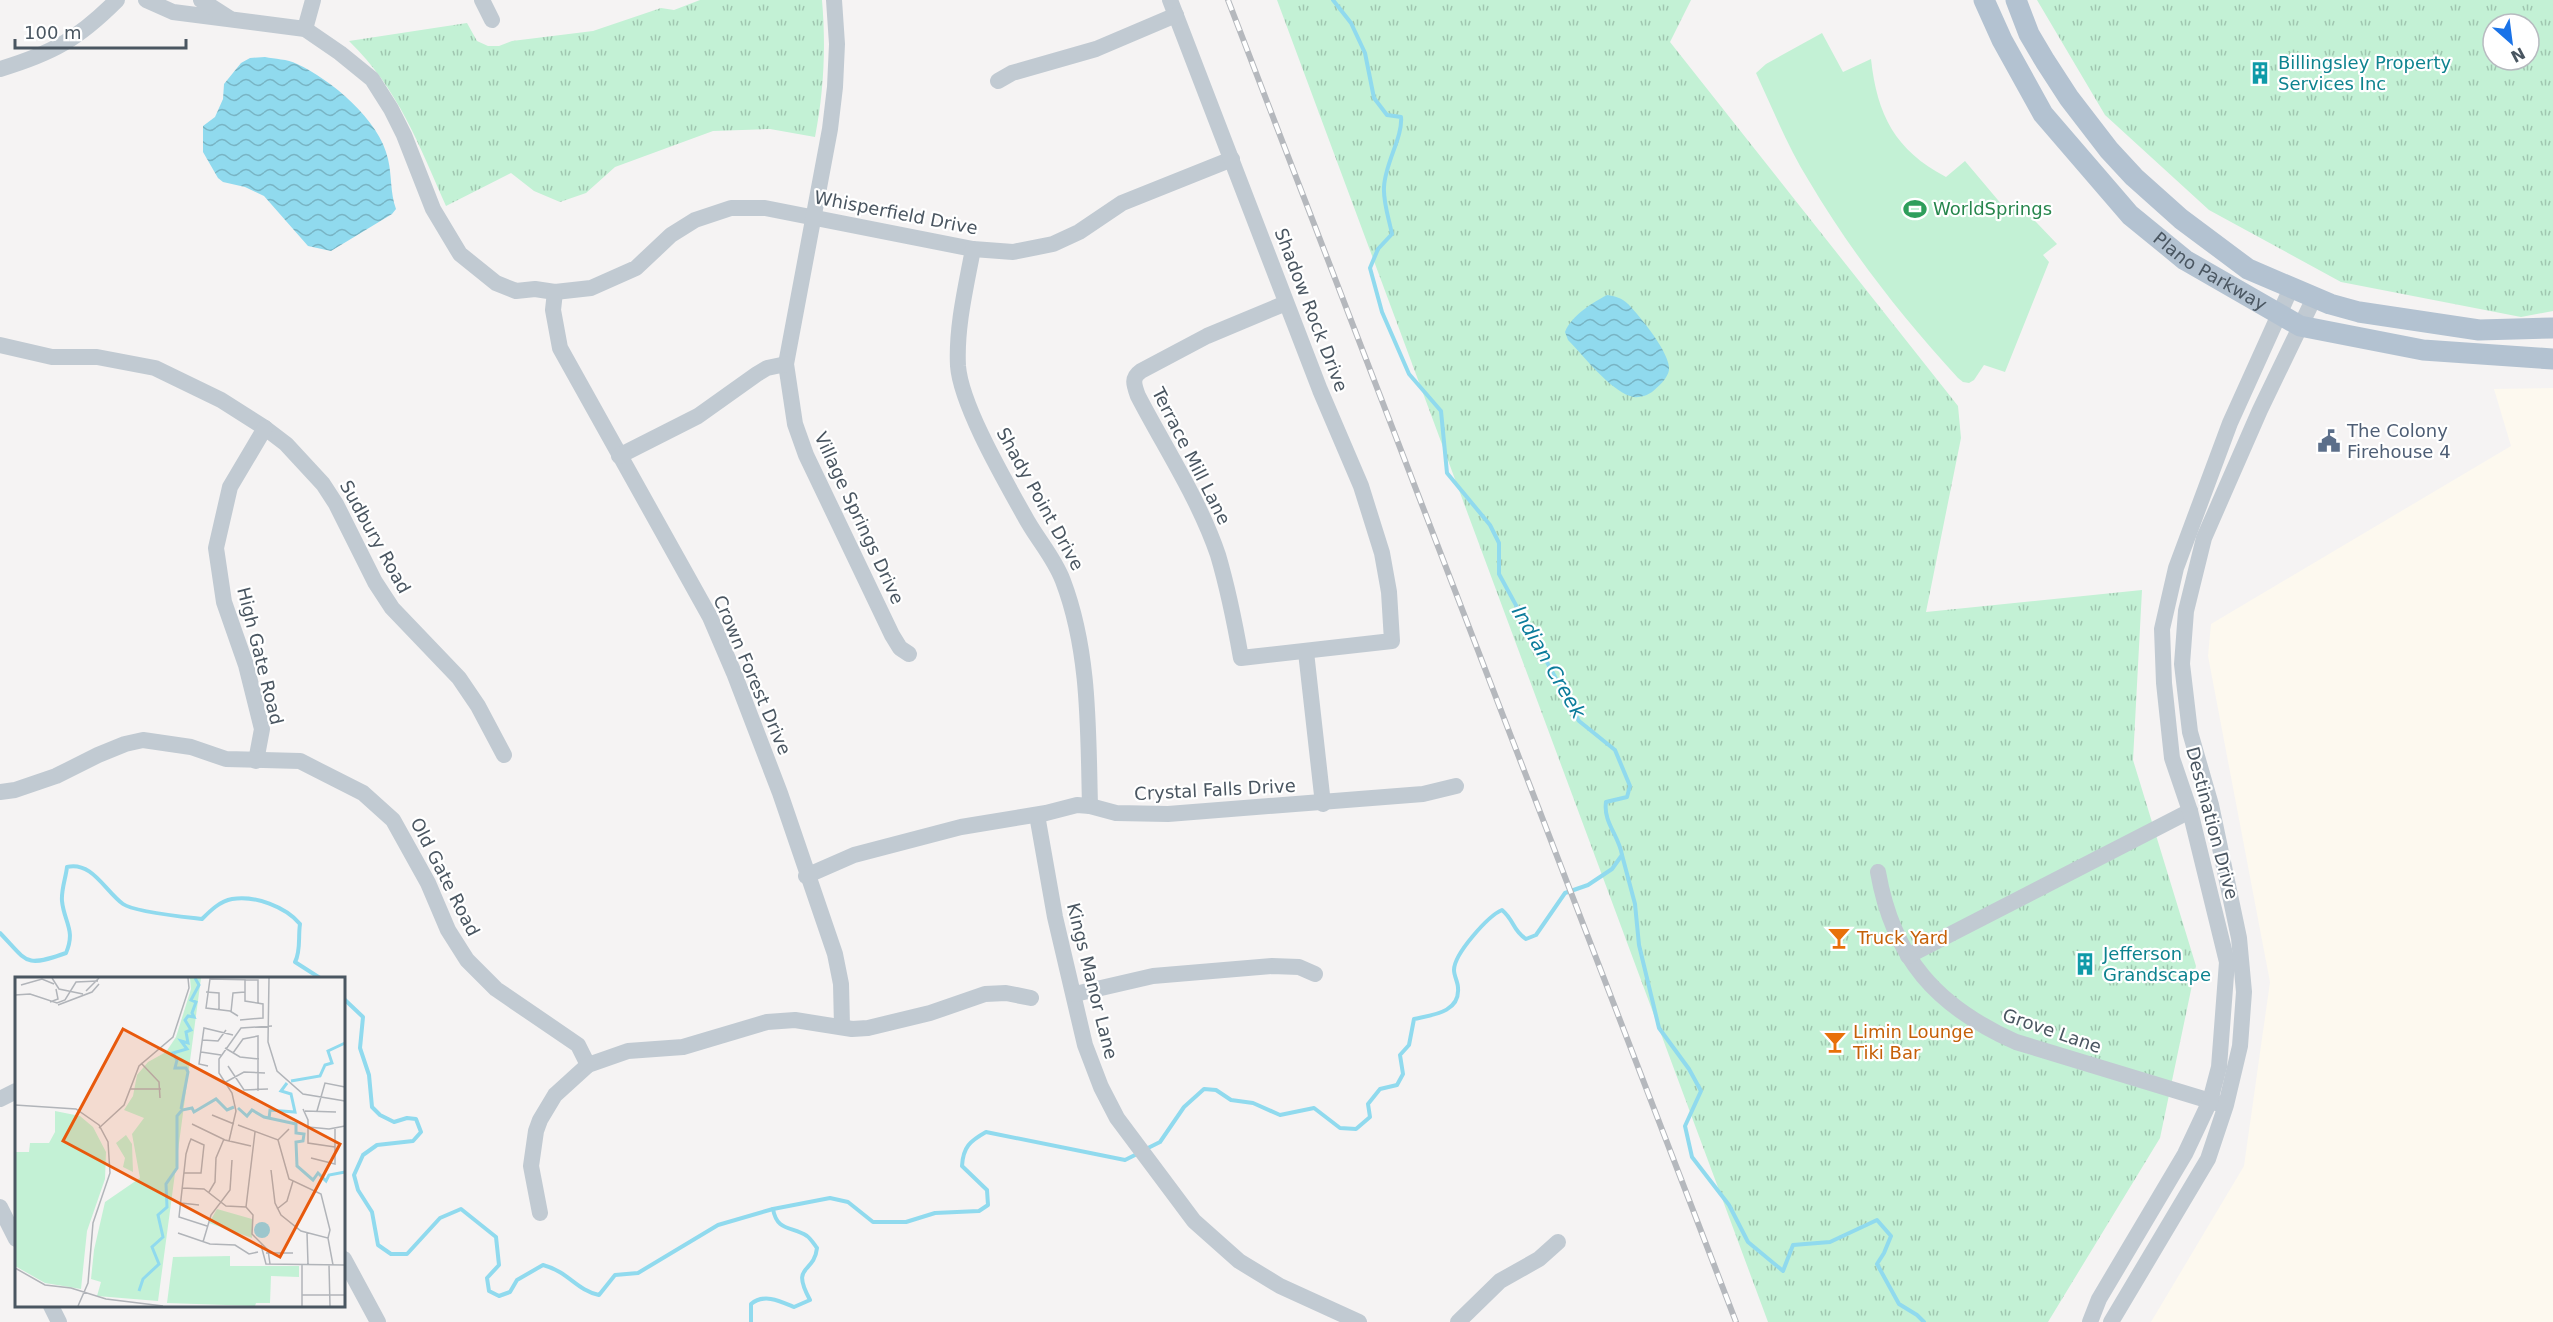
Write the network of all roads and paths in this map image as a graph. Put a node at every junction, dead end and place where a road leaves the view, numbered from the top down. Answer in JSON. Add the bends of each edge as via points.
{"nodes":[{"id":1,"x":117,"y":0,"type":"edge"},
{"id":2,"x":146,"y":0,"type":"edge"},
{"id":3,"x":201,"y":0,"type":"edge"},
{"id":4,"x":313,"y":0,"type":"edge"},
{"id":5,"x":482,"y":0,"type":"edge"},
{"id":6,"x":834,"y":0,"type":"edge"},
{"id":7,"x":1984,"y":0,"type":"edge"},
{"id":8,"x":2016,"y":0,"type":"edge"},
{"id":9,"x":1173,"y":8,"type":"edge"},
{"id":10,"x":233,"y":20,"type":"junction"},
{"id":11,"x":492,"y":20,"type":"dead end"},
{"id":12,"x":305,"y":29,"type":"junction"},
{"id":13,"x":0,"y":69,"type":"edge"},
{"id":14,"x":998,"y":81,"type":"dead end"},
{"id":15,"x":1232,"y":159,"type":"junction"},
{"id":16,"x":813,"y":217,"type":"junction"},
{"id":17,"x":973,"y":249,"type":"junction"},
{"id":18,"x":2290,"y":288,"type":"junction"},
{"id":19,"x":555,"y":292,"type":"junction"},
{"id":20,"x":2314,"y":298,"type":"junction"},
{"id":21,"x":1286,"y":303,"type":"junction"},
{"id":22,"x":2278,"y":315,"type":"junction"},
{"id":23,"x":2300,"y":326,"type":"junction"},
{"id":24,"x":2553,"y":328,"type":"edge"},
{"id":25,"x":0,"y":345,"type":"edge"},
{"id":26,"x":2553,"y":359,"type":"edge"},
{"id":27,"x":786,"y":364,"type":"junction"},
{"id":28,"x":265,"y":428,"type":"junction"},
{"id":29,"x":619,"y":456,"type":"junction"},
{"id":30,"x":1306,"y":652,"type":"junction"},
{"id":31,"x":909,"y":654,"type":"dead end"},
{"id":32,"x":504,"y":755,"type":"dead end"},
{"id":33,"x":256,"y":761,"type":"junction"},
{"id":34,"x":1456,"y":786,"type":"dead end"},
{"id":35,"x":0,"y":792,"type":"edge"},
{"id":36,"x":1323,"y":804,"type":"junction"},
{"id":37,"x":1090,"y":806,"type":"junction"},
{"id":38,"x":2190,"y":811,"type":"junction"},
{"id":39,"x":1037,"y":815,"type":"junction"},
{"id":40,"x":1878,"y":872,"type":"dead end"},
{"id":41,"x":806,"y":876,"type":"junction"},
{"id":42,"x":1908,"y":956,"type":"junction"},
{"id":43,"x":1315,"y":974,"type":"dead end"},
{"id":44,"x":1075,"y":994,"type":"junction"},
{"id":45,"x":1031,"y":998,"type":"dead end"},
{"id":46,"x":842,"y":1026,"type":"junction"},
{"id":47,"x":588,"y":1065,"type":"junction"},
{"id":48,"x":15,"y":1092,"type":"edge"},
{"id":49,"x":0,"y":1099,"type":"edge"},
{"id":50,"x":2218,"y":1103,"type":"junction"},
{"id":51,"x":0,"y":1207,"type":"edge"},
{"id":52,"x":540,"y":1213,"type":"dead end"},
{"id":53,"x":15,"y":1237,"type":"edge"},
{"id":54,"x":1558,"y":1242,"type":"dead end"},
{"id":55,"x":345,"y":1261,"type":"edge"},
{"id":56,"x":52,"y":1307,"type":"edge"},
{"id":57,"x":1335,"y":1317,"type":"edge"},
{"id":58,"x":59,"y":1322,"type":"edge"},
{"id":59,"x":378,"y":1322,"type":"edge"},
{"id":60,"x":1359,"y":1322,"type":"edge"},
{"id":61,"x":1458,"y":1322,"type":"edge"},
{"id":62,"x":2090,"y":1322,"type":"edge"},
{"id":63,"x":2111,"y":1322,"type":"edge"}],
"edges":[{"from":1,"to":13,"type":"street","via":[[73,39]]},
{"from":2,"to":10,"type":"street","via":[[173,12]]},
{"from":3,"to":10,"type":"street"},
{"from":4,"to":12,"type":"street"},
{"from":5,"to":11,"type":"street"},
{"from":6,"to":16,"type":"street","name":"Village Springs Drive","via":[[836,87]]},
{"from":7,"to":22,"type":"main road","name":"Plano Parkway","via":[[2043,114],[2130,214],[2185,260]]},
{"from":8,"to":18,"type":"main road","name":"Plano Parkway","via":[[2029,34],[2069,98],[2134,177],[2181,219],[2248,269]]},
{"from":9,"to":14,"type":"street","via":[[1096,49],[1012,73]]},
{"from":9,"to":15,"type":"street","name":"Shadow Rock Drive"},
{"from":10,"to":12,"type":"street"},
{"from":12,"to":19,"type":"street","name":"Whisperfield Drive","via":[[372,79],[404,135],[433,209],[460,254],[496,283],[516,291]]},
{"from":15,"to":17,"type":"street","name":"Whisperfield Drive","via":[[1122,203],[1053,244],[1013,252]]},
{"from":15,"to":21,"type":"street","name":"Shadow Rock Drive"},
{"from":16,"to":17,"type":"street","name":"Whisperfield Drive"},
{"from":16,"to":19,"type":"street","name":"Whisperfield Drive","via":[[746,207],[715,212],[671,235],[636,268],[612,280],[591,288]]},
{"from":16,"to":27,"type":"street","name":"Village Springs Drive"},
{"from":17,"to":37,"type":"street","name":"Shady Point Drive","via":[[958,368],[980,431],[1070,599],[1079,633],[1088,721]]},
{"from":18,"to":20,"type":"main road","name":"Plano Parkway"},
{"from":18,"to":22,"type":"street","name":"Destination Drive"},
{"from":19,"to":29,"type":"street","name":"Crown Forest Drive","via":[[553,310],[560,348]]},
{"from":20,"to":23,"type":"street","name":"Destination Drive"},
{"from":20,"to":24,"type":"main road","name":"Plano Parkway","via":[[2359,312],[2445,327]]},
{"from":21,"to":30,"type":"street","name":"Shadow Rock Drive","via":[[1374,524],[1389,592],[1392,640]]},
{"from":21,"to":30,"type":"street","name":"Terrace Mill Lane","via":[[1207,336],[1135,375],[1133,382],[1194,499],[1217,555],[1241,658]]},
{"from":22,"to":23,"type":"main road","name":"Plano Parkway"},
{"from":22,"to":38,"type":"street","name":"Destination Drive","via":[[2230,423],[2176,568],[2162,629],[2172,758]]},
{"from":23,"to":26,"type":"main road","name":"Plano Parkway","via":[[2424,350]]},
{"from":23,"to":50,"type":"street","name":"Destination Drive","via":[[2204,538],[2186,611],[2182,664],[2190,732],[2211,805],[2239,938],[2244,992],[2240,1046]]},
{"from":25,"to":28,"type":"street","name":"Sudbury Road","via":[[52,357],[97,357],[146,365],[201,388]]},
{"from":27,"to":29,"type":"street","via":[[767,368],[698,416]]},
{"from":27,"to":31,"type":"street","name":"Village Springs Drive","via":[[795,424],[809,464],[892,635]]},
{"from":28,"to":32,"type":"street","name":"Sudbury Road","via":[[309,466],[323,484],[386,599],[459,678]]},
{"from":28,"to":33,"type":"street","name":"High Gate Road","via":[[230,487],[216,548],[224,602],[246,665],[262,729]]},
{"from":29,"to":41,"type":"street","name":"Crown Forest Drive","via":[[722,643],[780,793]]},
{"from":30,"to":36,"type":"street"},
{"from":33,"to":35,"type":"street","name":"Old Gate Road","via":[[226,759],[190,747],[143,740],[107,751],[56,776]]},
{"from":33,"to":47,"type":"street","name":"Old Gate Road","via":[[300,761],[363,793],[393,820],[466,960],[496,989],[578,1045]]},
{"from":34,"to":36,"type":"street","name":"Crystal Falls Drive","via":[[1429,794]]},
{"from":36,"to":37,"type":"street","name":"Crystal Falls Drive","via":[[1168,814],[1116,813]]},
{"from":37,"to":39,"type":"street","name":"Crystal Falls Drive","via":[[1077,805]]},
{"from":38,"to":42,"type":"street"},
{"from":38,"to":50,"type":"street","name":"Destination Drive","via":[[2227,962]]},
{"from":39,"to":41,"type":"street","name":"Crystal Falls Drive","via":[[969,825],[854,855]]},
{"from":39,"to":44,"type":"street","name":"Kings Manor Lane","via":[[1055,917]]},
{"from":40,"to":42,"type":"street","name":"Grove Lane","via":[[1884,903]]},
{"from":41,"to":46,"type":"street","name":"Crown Forest Drive","via":[[835,954],[841,984]]},
{"from":42,"to":50,"type":"street","name":"Grove Lane","via":[[1932,988],[1985,1029],[2016,1042]]},
{"from":43,"to":44,"type":"street","via":[[1299,967],[1272,966],[1153,976]]},
{"from":44,"to":57,"type":"street","name":"Kings Manor Lane","via":[[1085,1045],[1117,1118],[1194,1221],[1239,1261]]},
{"from":45,"to":46,"type":"street","via":[[985,994],[892,1023],[852,1029]]},
{"from":46,"to":47,"type":"street","via":[[795,1020],[767,1022],[683,1047],[628,1051]]},
{"from":47,"to":52,"type":"street","via":[[555,1095],[536,1131],[531,1166]]},
{"from":48,"to":49,"type":"street"},
{"from":50,"to":62,"type":"street","name":"Destination Drive","via":[[2099,1299]]},
{"from":50,"to":63,"type":"street","name":"Destination Drive","via":[[2208,1159]]},
{"from":51,"to":53,"type":"street"},
{"from":54,"to":61,"type":"street","via":[[1500,1281]]},
{"from":55,"to":59,"type":"street"},
{"from":56,"to":58,"type":"street"},
{"from":57,"to":60,"type":"street","name":"Kings Manor Lane"}]}
